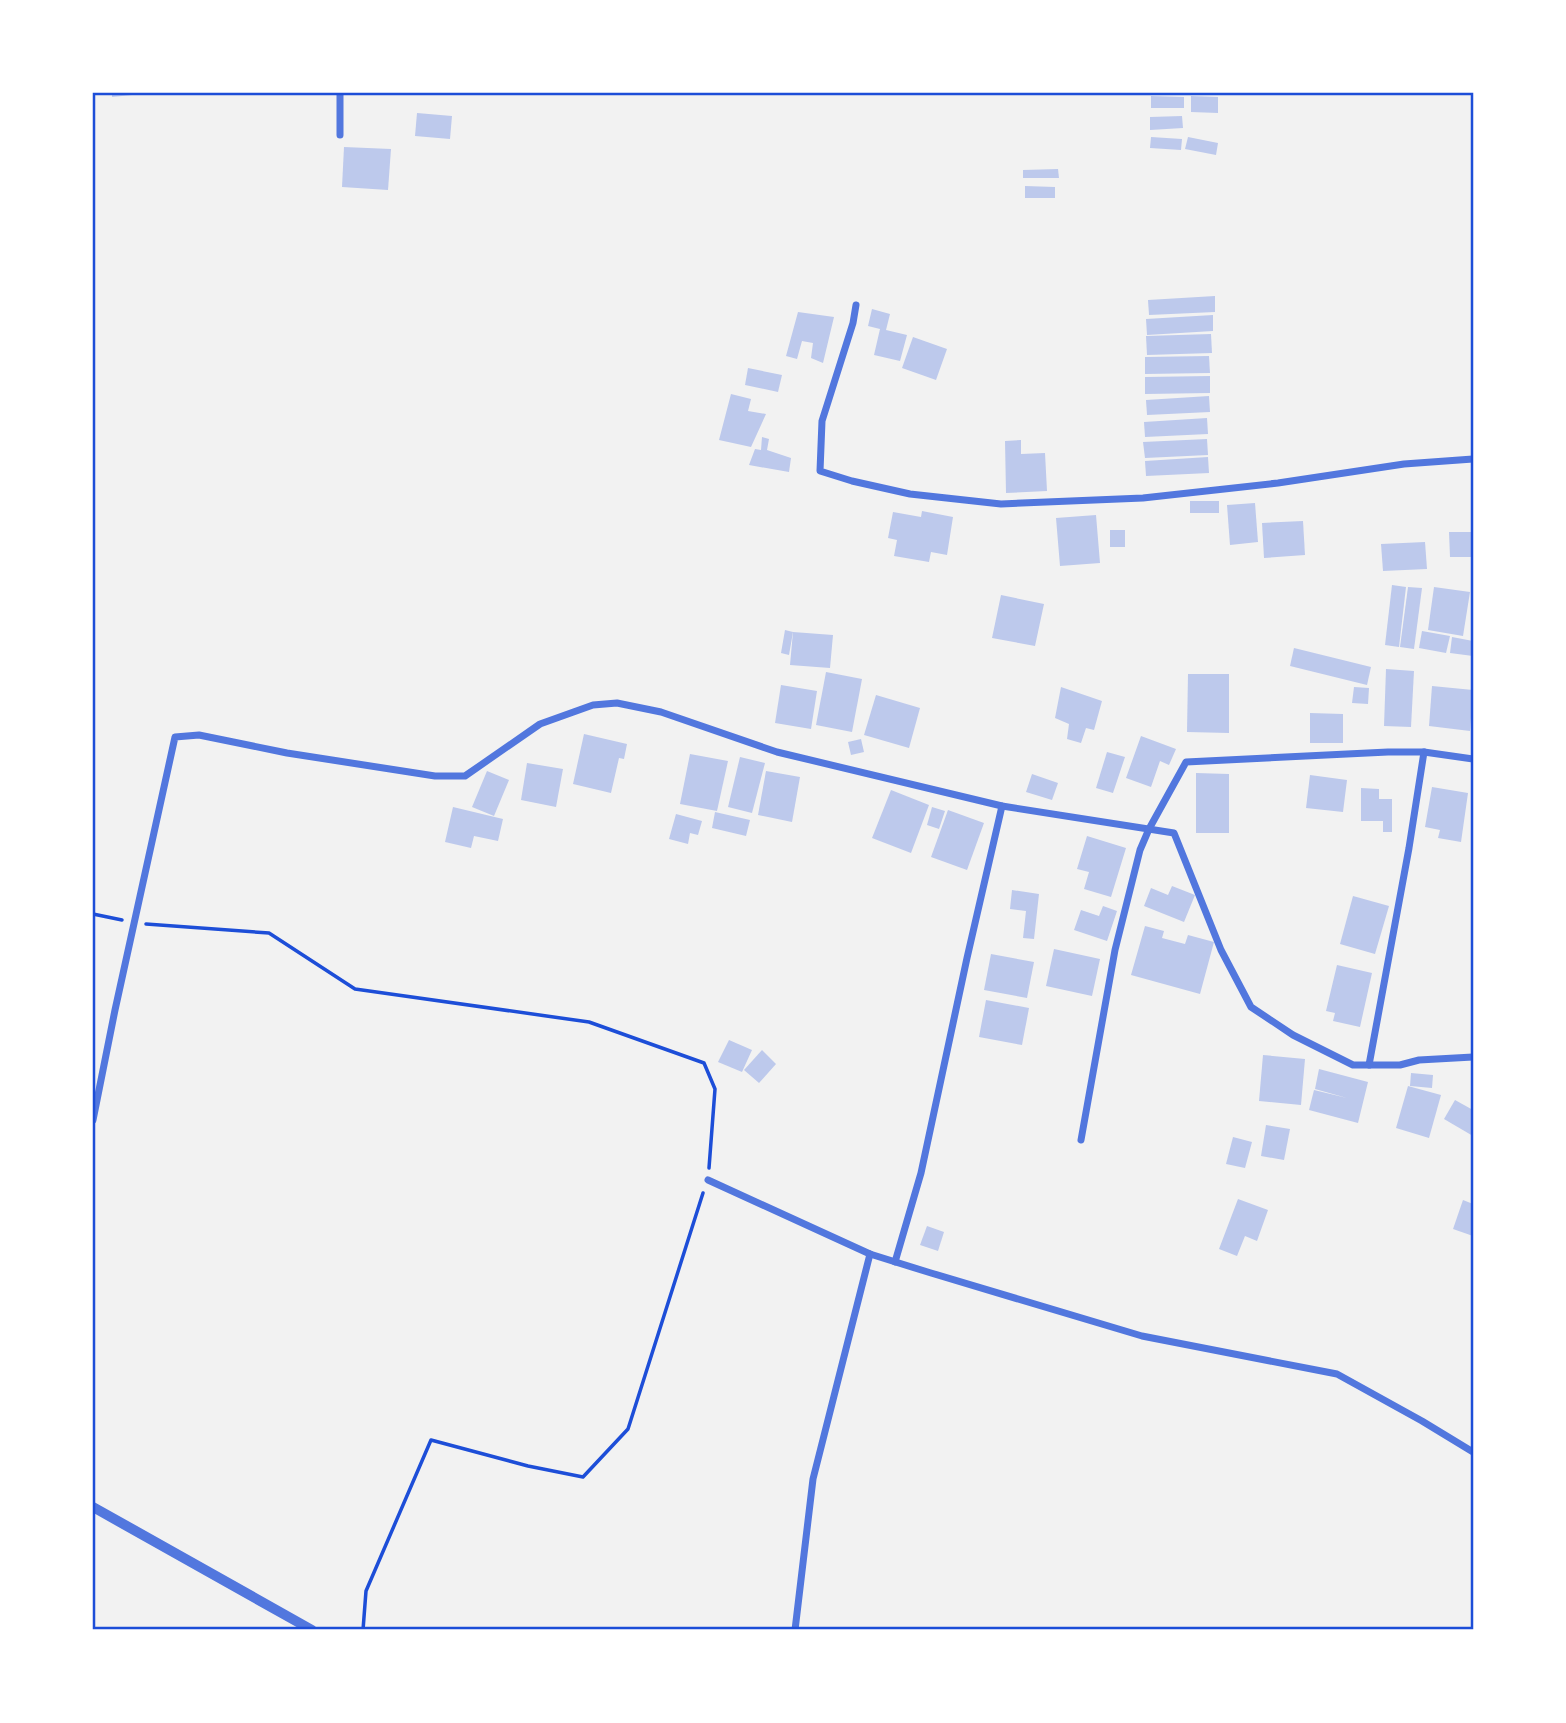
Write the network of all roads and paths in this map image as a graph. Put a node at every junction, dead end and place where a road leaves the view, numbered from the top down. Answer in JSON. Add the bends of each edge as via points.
{"nodes":[{"id":1,"x":340,"y":93,"type":"edge"},
{"id":2,"x":340,"y":135,"type":"dead end"},
{"id":3,"x":856,"y":305,"type":"dead end"},
{"id":4,"x":1473,"y":458,"type":"edge"},
{"id":5,"x":1424,"y":752,"type":"junction"},
{"id":6,"x":1473,"y":759,"type":"edge"},
{"id":7,"x":1002,"y":806,"type":"junction"},
{"id":8,"x":1149,"y":829,"type":"junction"},
{"id":9,"x":93,"y":914,"type":"edge"},
{"id":10,"x":134,"y":923,"type":"junction"},
{"id":11,"x":1473,"y":1057,"type":"edge"},
{"id":12,"x":1369,"y":1065,"type":"junction"},
{"id":13,"x":93,"y":1120,"type":"edge"},
{"id":14,"x":1082,"y":1140,"type":"dead end"},
{"id":15,"x":708,"y":1180,"type":"junction"},
{"id":16,"x":870,"y":1254,"type":"junction"},
{"id":17,"x":895,"y":1262,"type":"junction"},
{"id":18,"x":1473,"y":1452,"type":"edge"},
{"id":19,"x":93,"y":1507,"type":"edge"},
{"id":20,"x":312,"y":1630,"type":"edge"},
{"id":21,"x":363,"y":1630,"type":"edge"},
{"id":22,"x":796,"y":1630,"type":"edge"}],
"edges":[{"from":1,"to":2,"type":"street"},
{"from":3,"to":4,"type":"street","via":[[822,421],[820,471],[852,481],[910,494],[1013,503],[1143,498]]},
{"from":5,"to":6,"type":"street"},
{"from":5,"to":8,"type":"street","via":[[1186,762]]},
{"from":5,"to":12,"type":"street"},
{"from":7,"to":8,"type":"street"},
{"from":7,"to":10,"type":"street","via":[[778,752],[661,712],[617,703],[593,705],[540,724],[465,775],[435,776],[199,735],[175,737]]},
{"from":7,"to":17,"type":"street","via":[[921,1173]]},
{"from":8,"to":12,"type":"street","via":[[1174,833],[1221,950],[1251,1007],[1293,1035],[1353,1065]]},
{"from":8,"to":14,"type":"street","via":[[1115,950]]},
{"from":9,"to":10,"type":"path"},
{"from":10,"to":13,"type":"street"},
{"from":10,"to":15,"type":"path","via":[[269,933],[355,989],[589,1021],[704,1063],[715,1089]]},
{"from":11,"to":12,"type":"street"},
{"from":15,"to":16,"type":"street"},
{"from":15,"to":21,"type":"path","via":[[628,1429],[583,1477],[430,1440],[366,1591]]},
{"from":16,"to":17,"type":"street"},
{"from":16,"to":22,"type":"street","via":[[813,1479]]},
{"from":17,"to":18,"type":"street","via":[[1142,1336],[1338,1374]]},
{"from":19,"to":20,"type":"street"}]}
